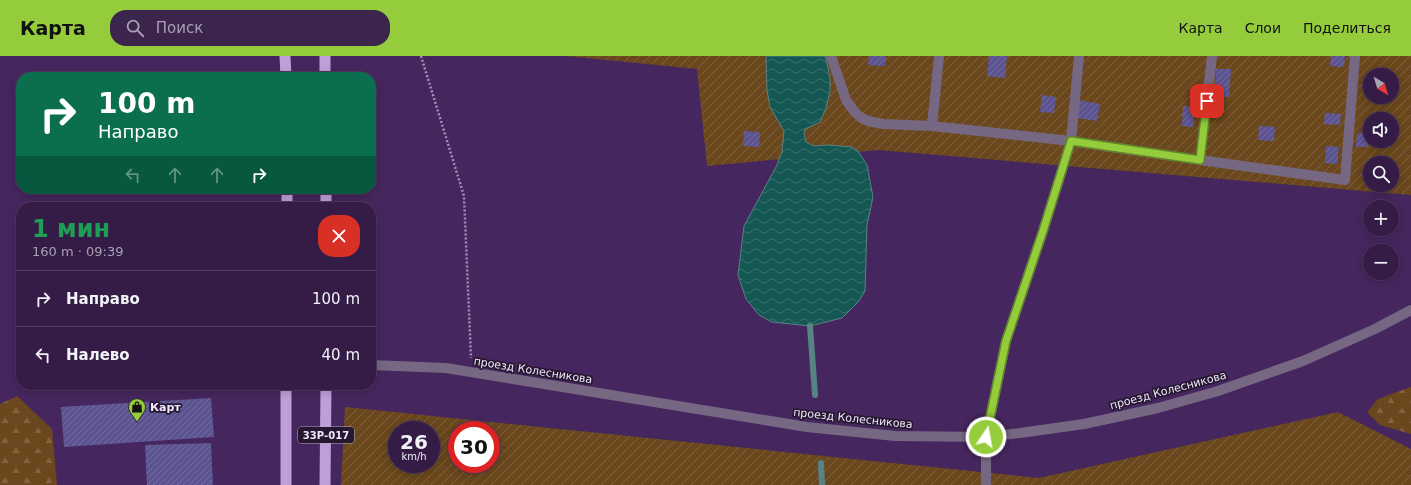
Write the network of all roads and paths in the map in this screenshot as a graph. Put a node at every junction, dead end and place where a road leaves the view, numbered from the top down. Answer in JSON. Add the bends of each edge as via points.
{"nodes":[{"id":1,"x":286,"y":56,"type":"edge"},
{"id":2,"x":325,"y":56,"type":"edge"},
{"id":3,"x":421,"y":56,"type":"edge"},
{"id":4,"x":831,"y":56,"type":"edge"},
{"id":5,"x":939,"y":56,"type":"edge"},
{"id":6,"x":1079,"y":56,"type":"edge"},
{"id":7,"x":1212,"y":56,"type":"edge"},
{"id":8,"x":1355,"y":56,"type":"edge"},
{"id":9,"x":286,"y":72,"type":"edge"},
{"id":10,"x":325,"y":72,"type":"edge"},
{"id":11,"x":932,"y":126,"type":"junction"},
{"id":12,"x":1071,"y":141,"type":"junction"},
{"id":13,"x":1200,"y":160,"type":"junction"},
{"id":14,"x":1411,"y":310,"type":"edge"},
{"id":15,"x":376,"y":365,"type":"edge"},
{"id":16,"x":472,"y":372,"type":"junction"},
{"id":17,"x":286,"y":390,"type":"edge"},
{"id":18,"x":326,"y":390,"type":"edge"},
{"id":19,"x":986,"y":437,"type":"junction"},
{"id":20,"x":286,"y":485,"type":"edge"},
{"id":21,"x":325,"y":485,"type":"edge"},
{"id":22,"x":986,"y":485,"type":"edge"}],
"edges":[{"from":1,"to":9,"type":"highway"},
{"from":2,"to":10,"type":"highway"},
{"from":3,"to":16,"type":"path","via":[[464,196]]},
{"from":4,"to":11,"type":"street","via":[[846,100],[860,117],[883,124]]},
{"from":5,"to":11,"type":"street"},
{"from":6,"to":12,"type":"street"},
{"from":7,"to":13,"type":"street"},
{"from":8,"to":13,"type":"street","via":[[1345,180]]},
{"from":11,"to":12,"type":"street"},
{"from":12,"to":13,"type":"street"},
{"from":12,"to":19,"type":"street","via":[[1006,341]]},
{"from":14,"to":19,"type":"street","name":"проезд Колесникова","via":[[1303,361],[1218,391],[1158,408],[1084,424]]},
{"from":15,"to":16,"type":"street","name":"проезд Колесникова","via":[[446,368]]},
{"from":16,"to":19,"type":"street","name":"проезд Колесникова","via":[[807,427],[895,436]]},
{"from":17,"to":20,"type":"highway","number":"33Р-017"},
{"from":18,"to":21,"type":"highway","number":"33Р-017"},
{"from":19,"to":22,"type":"street"}]}
